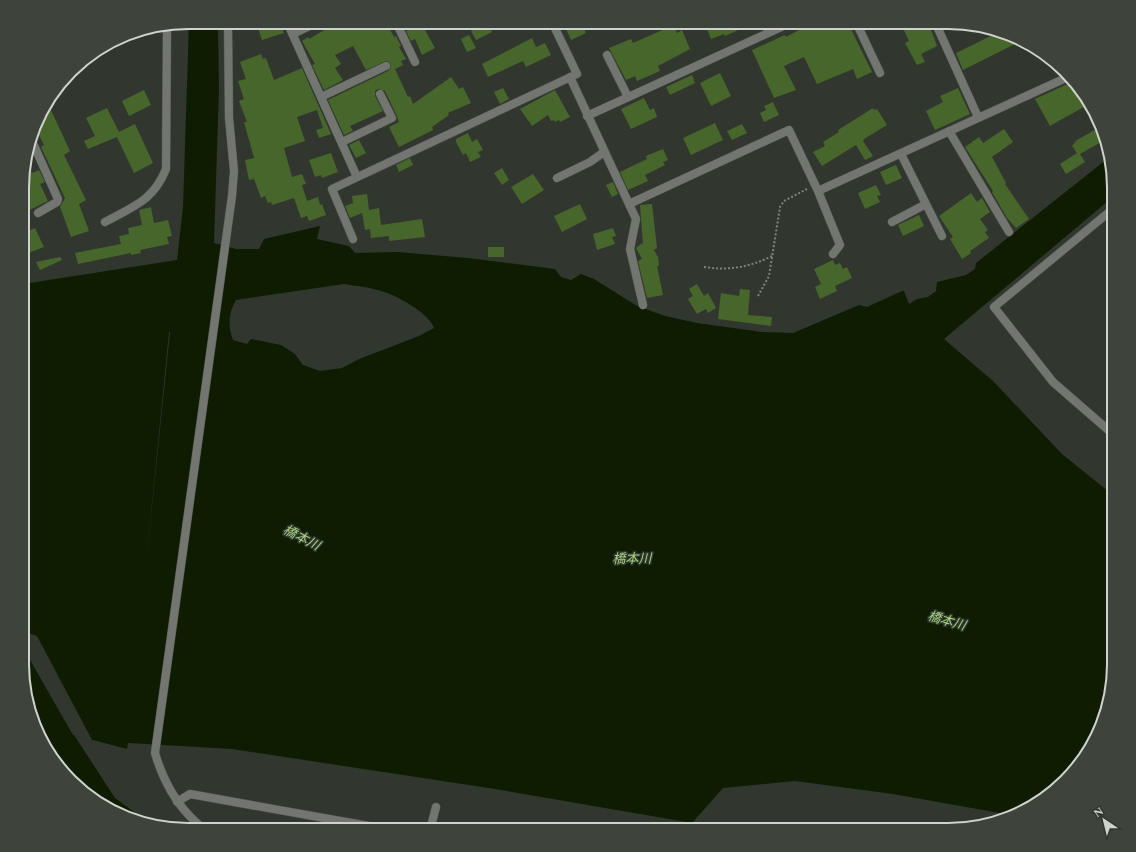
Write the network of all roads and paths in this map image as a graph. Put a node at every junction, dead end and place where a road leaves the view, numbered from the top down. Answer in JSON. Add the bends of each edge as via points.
{"nodes":[{"id":1,"x":228,"y":29,"type":"edge"},
{"id":2,"x":290,"y":29,"type":"edge"},
{"id":3,"x":303,"y":29,"type":"edge"},
{"id":4,"x":399,"y":29,"type":"edge"},
{"id":5,"x":555,"y":29,"type":"edge"},
{"id":6,"x":777,"y":29,"type":"edge"},
{"id":7,"x":859,"y":29,"type":"edge"},
{"id":8,"x":938,"y":29,"type":"edge"},
{"id":9,"x":167,"y":30,"type":"edge"},
{"id":10,"x":293,"y":34,"type":"junction"},
{"id":11,"x":607,"y":55,"type":"dead end"},
{"id":12,"x":415,"y":62,"type":"dead end"},
{"id":13,"x":386,"y":66,"type":"dead end"},
{"id":14,"x":880,"y":73,"type":"dead end"},
{"id":15,"x":570,"y":77,"type":"junction"},
{"id":16,"x":1063,"y":79,"type":"edge"},
{"id":17,"x":380,"y":94,"type":"dead end"},
{"id":18,"x":321,"y":97,"type":"junction"},
{"id":19,"x":628,"y":97,"type":"junction"},
{"id":20,"x":587,"y":116,"type":"junction"},
{"id":21,"x":978,"y":117,"type":"junction"},
{"id":22,"x":949,"y":131,"type":"junction"},
{"id":23,"x":342,"y":142,"type":"junction"},
{"id":24,"x":34,"y":146,"type":"edge"},
{"id":25,"x":604,"y":152,"type":"junction"},
{"id":26,"x":901,"y":154,"type":"junction"},
{"id":27,"x":357,"y":177,"type":"junction"},
{"id":28,"x":557,"y":178,"type":"dead end"},
{"id":29,"x":817,"y":188,"type":"junction"},
{"id":30,"x":629,"y":204,"type":"junction"},
{"id":31,"x":926,"y":204,"type":"junction"},
{"id":32,"x":38,"y":213,"type":"dead end"},
{"id":33,"x":1107,"y":214,"type":"edge"},
{"id":34,"x":105,"y":222,"type":"dead end"},
{"id":35,"x":892,"y":222,"type":"dead end"},
{"id":36,"x":1009,"y":232,"type":"dead end"},
{"id":37,"x":942,"y":236,"type":"dead end"},
{"id":38,"x":353,"y":239,"type":"dead end"},
{"id":39,"x":833,"y":254,"type":"dead end"},
{"id":40,"x":773,"y":256,"type":"junction"},
{"id":41,"x":704,"y":268,"type":"dead end"},
{"id":42,"x":758,"y":296,"type":"dead end"},
{"id":43,"x":643,"y":305,"type":"dead end"},
{"id":44,"x":1107,"y":429,"type":"edge"},
{"id":45,"x":177,"y":802,"type":"junction"},
{"id":46,"x":436,"y":807,"type":"dead end"},
{"id":47,"x":198,"y":823,"type":"edge"},
{"id":48,"x":352,"y":823,"type":"edge"},
{"id":49,"x":432,"y":823,"type":"edge"}],
"edges":[{"from":1,"to":45,"type":"street","via":[[229,118],[234,171],[227,239],[156,753],[162,776]]},
{"from":2,"to":10,"type":"street"},
{"from":3,"to":10,"type":"street"},
{"from":4,"to":12,"type":"street"},
{"from":5,"to":15,"type":"street","via":[[576,74]]},
{"from":6,"to":19,"type":"street"},
{"from":7,"to":14,"type":"street"},
{"from":8,"to":21,"type":"street"},
{"from":9,"to":34,"type":"street","via":[[166,169],[152,195]]},
{"from":10,"to":18,"type":"street"},
{"from":11,"to":19,"type":"street"},
{"from":13,"to":18,"type":"street"},
{"from":15,"to":20,"type":"street"},
{"from":15,"to":27,"type":"street"},
{"from":16,"to":21,"type":"street"},
{"from":17,"to":23,"type":"street","via":[[392,118]]},
{"from":18,"to":23,"type":"street"},
{"from":19,"to":20,"type":"street"},
{"from":20,"to":25,"type":"street"},
{"from":21,"to":22,"type":"street"},
{"from":22,"to":26,"type":"street"},
{"from":22,"to":36,"type":"street"},
{"from":23,"to":27,"type":"street"},
{"from":24,"to":32,"type":"street","via":[[58,199]]},
{"from":25,"to":28,"type":"street"},
{"from":25,"to":30,"type":"street"},
{"from":26,"to":29,"type":"street"},
{"from":26,"to":31,"type":"street"},
{"from":27,"to":38,"type":"street","via":[[332,189]]},
{"from":29,"to":30,"type":"street","via":[[789,130]]},
{"from":29,"to":39,"type":"street","via":[[840,245]]},
{"from":29,"to":40,"type":"path","via":[[784,201],[780,207]]},
{"from":30,"to":43,"type":"street","via":[[636,219],[630,249]]},
{"from":31,"to":35,"type":"street"},
{"from":31,"to":37,"type":"street"},
{"from":33,"to":44,"type":"street","via":[[994,307],[1053,382]]},
{"from":40,"to":41,"type":"path","via":[[732,270]]},
{"from":40,"to":42,"type":"path","via":[[769,276]]},
{"from":45,"to":47,"type":"street"},
{"from":45,"to":48,"type":"street","via":[[190,794]]},
{"from":46,"to":49,"type":"street"}]}
